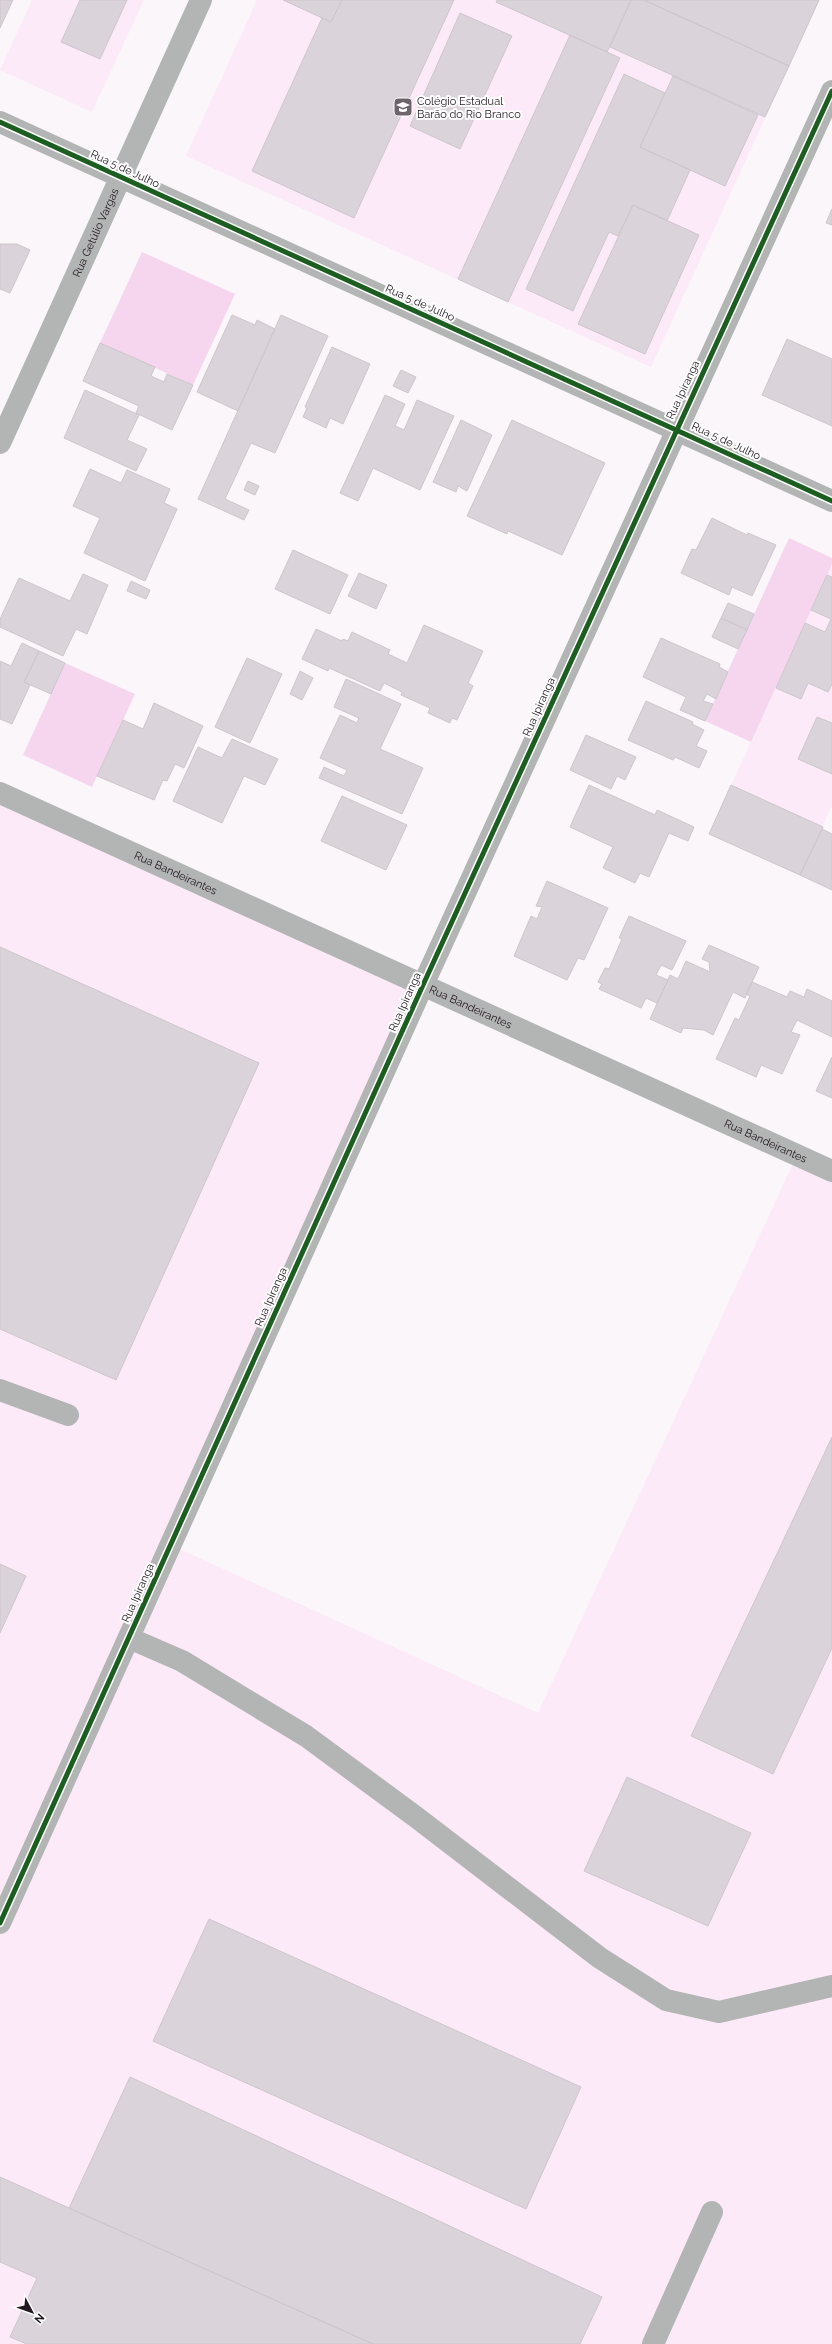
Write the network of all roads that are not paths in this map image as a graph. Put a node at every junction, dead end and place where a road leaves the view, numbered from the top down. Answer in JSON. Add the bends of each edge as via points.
{"nodes":[{"id":1,"x":201,"y":0,"type":"edge"},
{"id":2,"x":832,"y":91,"type":"edge"},
{"id":3,"x":0,"y":122,"type":"edge"},
{"id":4,"x":120,"y":178,"type":"junction"},
{"id":5,"x":676,"y":429,"type":"junction"},
{"id":6,"x":0,"y":444,"type":"edge"},
{"id":7,"x":832,"y":501,"type":"edge"},
{"id":8,"x":0,"y":793,"type":"edge"},
{"id":9,"x":423,"y":985,"type":"junction"},
{"id":10,"x":832,"y":1171,"type":"edge"},
{"id":11,"x":0,"y":1390,"type":"edge"},
{"id":12,"x":68,"y":1415,"type":"dead end"},
{"id":13,"x":129,"y":1638,"type":"junction"},
{"id":14,"x":0,"y":1923,"type":"edge"},
{"id":15,"x":832,"y":1986,"type":"edge"},
{"id":16,"x":712,"y":2212,"type":"dead end"},
{"id":17,"x":653,"y":2344,"type":"edge"}],
"edges":[{"from":1,"to":4,"type":"street","name":"Rua Getúlio Vargas"},
{"from":2,"to":5,"type":"street","name":"Rua Ipiranga"},
{"from":3,"to":4,"type":"street","name":"Rua 5 de Julho"},
{"from":4,"to":5,"type":"street","name":"Rua 5 de Julho"},
{"from":4,"to":6,"type":"street","name":"Rua Getúlio Vargas"},
{"from":5,"to":7,"type":"street","name":"Rua 5 de Julho"},
{"from":5,"to":9,"type":"street","name":"Rua Ipiranga"},
{"from":8,"to":9,"type":"street","name":"Rua Bandeirantes"},
{"from":9,"to":10,"type":"street","name":"Rua Bandeirantes"},
{"from":9,"to":13,"type":"street","name":"Rua Ipiranga"},
{"from":11,"to":12,"type":"street"},
{"from":13,"to":14,"type":"street","name":"Rua Ipiranga"},
{"from":13,"to":15,"type":"street","via":[[182,1661],[306,1736],[600,1958],[666,2000],[720,2012]]},
{"from":16,"to":17,"type":"street"}]}
